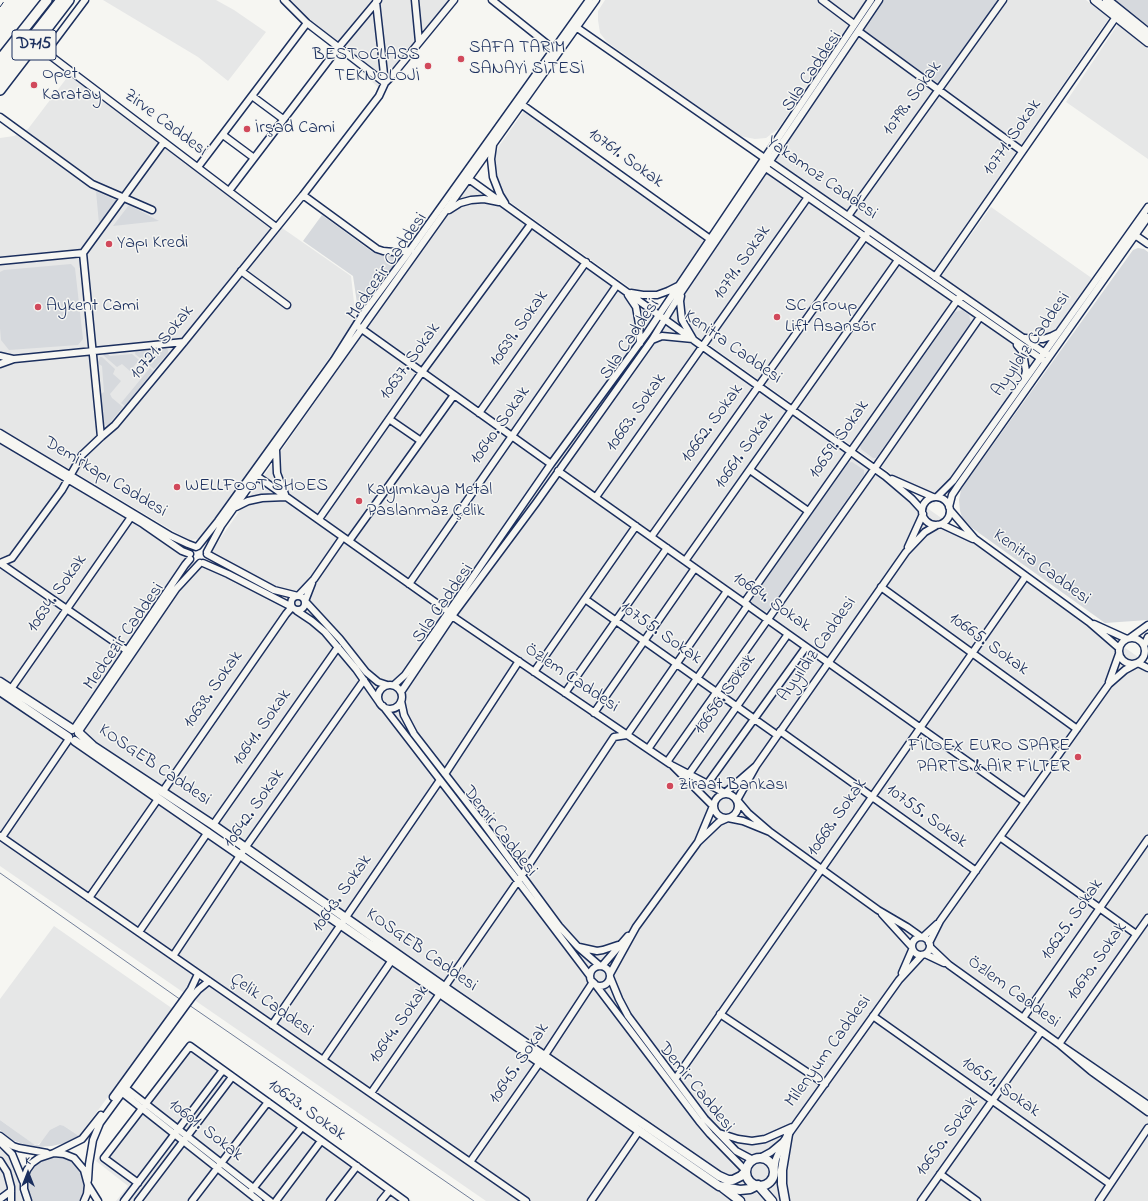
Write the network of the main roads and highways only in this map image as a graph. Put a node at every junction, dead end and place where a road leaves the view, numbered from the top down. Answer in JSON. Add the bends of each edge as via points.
{"nodes":[{"id":1,"x":47,"y":0,"type":"edge"},
{"id":2,"x":53,"y":0,"type":"edge"},
{"id":3,"x":61,"y":0,"type":"edge"},
{"id":4,"x":69,"y":0,"type":"edge"},
{"id":5,"x":1095,"y":0,"type":"edge"},
{"id":6,"x":1107,"y":0,"type":"edge"},
{"id":7,"x":1148,"y":33,"type":"edge"},
{"id":8,"x":1148,"y":42,"type":"edge"},
{"id":9,"x":0,"y":59,"type":"edge"},
{"id":10,"x":0,"y":67,"type":"edge"},
{"id":11,"x":0,"y":78,"type":"edge"},
{"id":12,"x":0,"y":90,"type":"edge"},
{"id":13,"x":0,"y":682,"type":"edge"},
{"id":14,"x":0,"y":691,"type":"edge"},
{"id":15,"x":76,"y":731,"type":"junction"},
{"id":16,"x":71,"y":739,"type":"junction"},
{"id":17,"x":160,"y":795,"type":"junction"},
{"id":18,"x":343,"y":921,"type":"junction"},
{"id":19,"x":442,"y":990,"type":"junction"},
{"id":20,"x":543,"y":1059,"type":"junction"},
{"id":21,"x":788,"y":1134,"type":"road end"},
{"id":22,"x":746,"y":1171,"type":"junction"},
{"id":23,"x":774,"y":1173,"type":"junction"},
{"id":24,"x":758,"y":1185,"type":"junction"},
{"id":25,"x":719,"y":1186,"type":"junction"},
{"id":26,"x":739,"y":1201,"type":"edge"},
{"id":27,"x":772,"y":1201,"type":"edge"},
{"id":28,"x":784,"y":1201,"type":"edge"}],
"edges":[{"from":1,"to":9,"type":"highway"},
{"from":2,"to":10,"type":"highway","number":"D715"},
{"from":3,"to":11,"type":"highway","number":"D715"},
{"from":4,"to":12,"type":"highway","number":"D715"},
{"from":5,"to":8,"type":"main road"},
{"from":6,"to":7,"type":"main road"},
{"from":13,"to":15,"type":"main road","name":"KOSGEB Caddesi"},
{"from":14,"to":16,"type":"main road","name":"KOSGEB Caddesi"},
{"from":15,"to":16,"type":"main road","via":[[69,731]]},
{"from":15,"to":17,"type":"main road","name":"KOSGEB Caddesi"},
{"from":16,"to":17,"type":"main road","name":"KOSGEB Caddesi"},
{"from":17,"to":18,"type":"main road","name":"KOSGEB Caddesi"},
{"from":18,"to":19,"type":"main road","name":"KOSGEB Caddesi"},
{"from":18,"to":19,"type":"main road","name":"KOSGEB Caddesi","via":[[392,960]]},
{"from":19,"to":20,"type":"main road","name":"KOSGEB Caddesi"},
{"from":20,"to":22,"type":"main road","name":"KOSGEB Caddesi","via":[[718,1176],[733,1180]]},
{"from":20,"to":25,"type":"main road","name":"KOSGEB Caddesi","via":[[639,1131]]},
{"from":21,"to":28,"type":"main road","via":[[782,1170]]},
{"from":22,"to":23,"type":"main road","via":[[749,1163],[756,1159],[765,1159],[772,1166]]},
{"from":22,"to":24,"type":"main road","via":[[749,1180]]},
{"from":23,"to":24,"type":"main road","via":[[768,1183]]},
{"from":23,"to":28,"type":"main road"},
{"from":24,"to":25,"type":"main road","name":"KOSGEB Caddesi","via":[[740,1190]]},
{"from":24,"to":27,"type":"main road"},
{"from":25,"to":26,"type":"main road","name":"KOSGEB Caddesi"}]}
